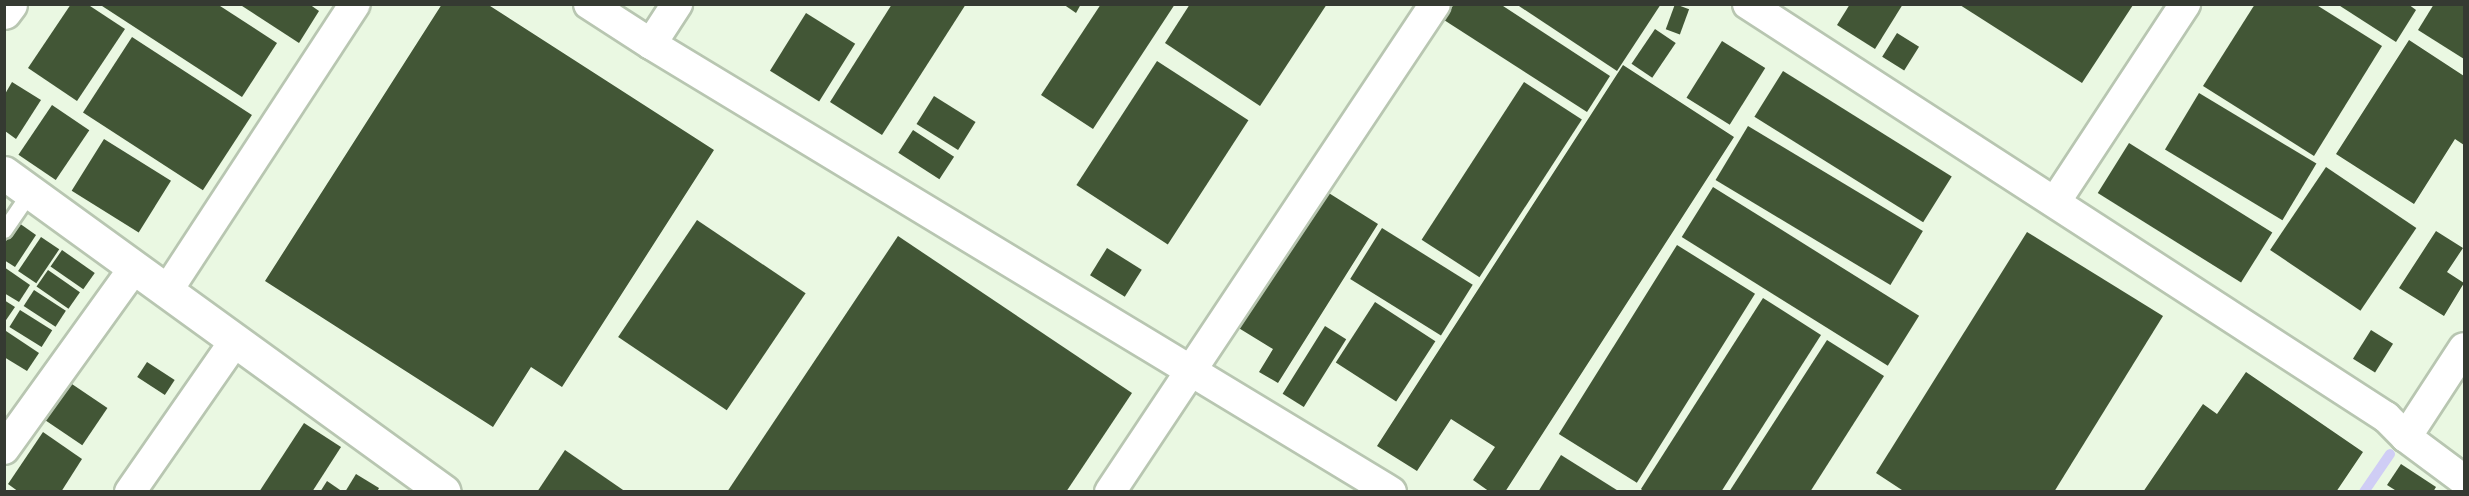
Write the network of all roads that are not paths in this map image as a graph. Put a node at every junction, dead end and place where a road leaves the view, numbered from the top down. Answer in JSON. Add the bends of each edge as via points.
{"nodes":[{"id":1,"x":10,"y":4,"type":"edge"},
{"id":2,"x":355,"y":4,"type":"edge"},
{"id":3,"x":589,"y":4,"type":"edge"},
{"id":4,"x":677,"y":4,"type":"edge"},
{"id":5,"x":1435,"y":4,"type":"edge"},
{"id":6,"x":1748,"y":4,"type":"edge"},
{"id":7,"x":2185,"y":4,"type":"edge"},
{"id":8,"x":4,"y":12,"type":"edge"},
{"id":9,"x":651,"y":44,"type":"junction"},
{"id":10,"x":4,"y":173,"type":"edge"},
{"id":11,"x":30,"y":192,"type":"junction"},
{"id":12,"x":2055,"y":202,"type":"junction"},
{"id":13,"x":4,"y":230,"type":"edge"},
{"id":14,"x":134,"y":268,"type":"junction"},
{"id":15,"x":167,"y":291,"type":"junction"},
{"id":16,"x":235,"y":341,"type":"junction"},
{"id":17,"x":2464,"y":348,"type":"edge"},
{"id":18,"x":1189,"y":371,"type":"junction"},
{"id":19,"x":2406,"y":437,"type":"junction"},
{"id":20,"x":4,"y":448,"type":"edge"},
{"id":21,"x":2460,"y":483,"type":"edge"},
{"id":22,"x":130,"y":492,"type":"edge"},
{"id":23,"x":444,"y":492,"type":"edge"},
{"id":24,"x":1110,"y":492,"type":"edge"},
{"id":25,"x":1391,"y":492,"type":"edge"}],
"edges":[{"from":1,"to":8,"type":"street"},
{"from":2,"to":15,"type":"street"},
{"from":3,"to":9,"type":"street"},
{"from":4,"to":9,"type":"street"},
{"from":5,"to":18,"type":"street"},
{"from":6,"to":12,"type":"street"},
{"from":7,"to":12,"type":"street"},
{"from":9,"to":18,"type":"street"},
{"from":10,"to":11,"type":"street"},
{"from":11,"to":13,"type":"lane"},
{"from":11,"to":14,"type":"street"},
{"from":12,"to":19,"type":"street","via":[[2386,417]]},
{"from":14,"to":15,"type":"street"},
{"from":14,"to":20,"type":"street"},
{"from":15,"to":16,"type":"street"},
{"from":16,"to":22,"type":"street"},
{"from":16,"to":23,"type":"street"},
{"from":17,"to":19,"type":"street"},
{"from":18,"to":24,"type":"street"},
{"from":18,"to":25,"type":"street"},
{"from":19,"to":21,"type":"street"}]}
